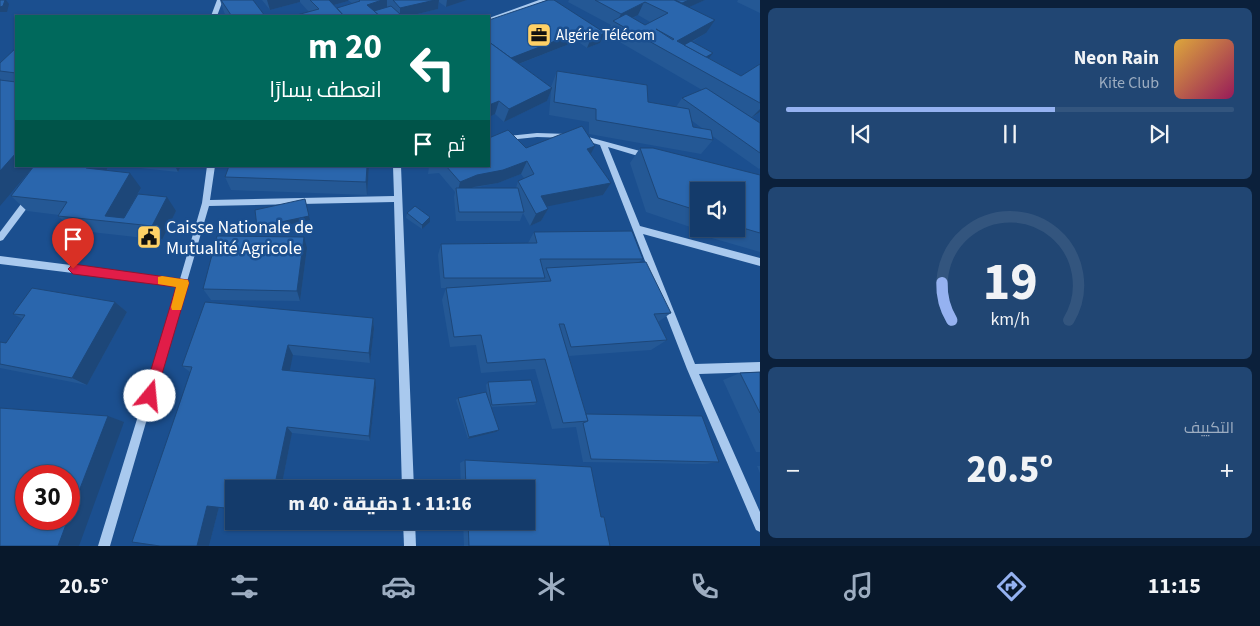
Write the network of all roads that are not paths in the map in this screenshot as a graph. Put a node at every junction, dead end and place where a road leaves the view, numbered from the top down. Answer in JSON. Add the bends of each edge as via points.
{"nodes":[{"id":1,"x":220,"y":0,"type":"edge"},
{"id":2,"x":544,"y":0,"type":"edge"},
{"id":3,"x":214,"y":15,"type":"edge"},
{"id":4,"x":490,"y":20,"type":"edge"},
{"id":5,"x":490,"y":140,"type":"edge"},
{"id":6,"x":604,"y":145,"type":"junction"},
{"id":7,"x":659,"y":159,"type":"edge"},
{"id":8,"x":211,"y":167,"type":"edge"},
{"id":9,"x":397,"y":167,"type":"edge"},
{"id":10,"x":36,"y":190,"type":"edge"},
{"id":11,"x":397,"y":199,"type":"junction"},
{"id":12,"x":206,"y":203,"type":"junction"},
{"id":13,"x":638,"y":229,"type":"junction"},
{"id":14,"x":0,"y":238,"type":"edge"},
{"id":15,"x":0,"y":260,"type":"edge"},
{"id":16,"x":760,"y":262,"type":"edge"},
{"id":17,"x":184,"y":283,"type":"junction"},
{"id":18,"x":760,"y":367,"type":"edge"},
{"id":19,"x":692,"y":369,"type":"junction"},
{"id":20,"x":408,"y":480,"type":"edge"},
{"id":21,"x":760,"y":526,"type":"edge"},
{"id":22,"x":409,"y":530,"type":"edge"},
{"id":23,"x":104,"y":546,"type":"edge"},
{"id":24,"x":410,"y":546,"type":"edge"}],
"edges":[{"from":1,"to":3,"type":"street"},
{"from":2,"to":4,"type":"street"},
{"from":5,"to":6,"type":"street","via":[[537,135],[584,137]]},
{"from":6,"to":7,"type":"street"},
{"from":6,"to":13,"type":"street"},
{"from":8,"to":12,"type":"street"},
{"from":9,"to":11,"type":"street"},
{"from":10,"to":14,"type":"street"},
{"from":11,"to":12,"type":"street"},
{"from":11,"to":20,"type":"street"},
{"from":12,"to":17,"type":"street"},
{"from":13,"to":16,"type":"street"},
{"from":13,"to":19,"type":"street"},
{"from":15,"to":17,"type":"street"},
{"from":17,"to":23,"type":"street"},
{"from":18,"to":19,"type":"street"},
{"from":19,"to":21,"type":"street"},
{"from":22,"to":24,"type":"street"}]}
